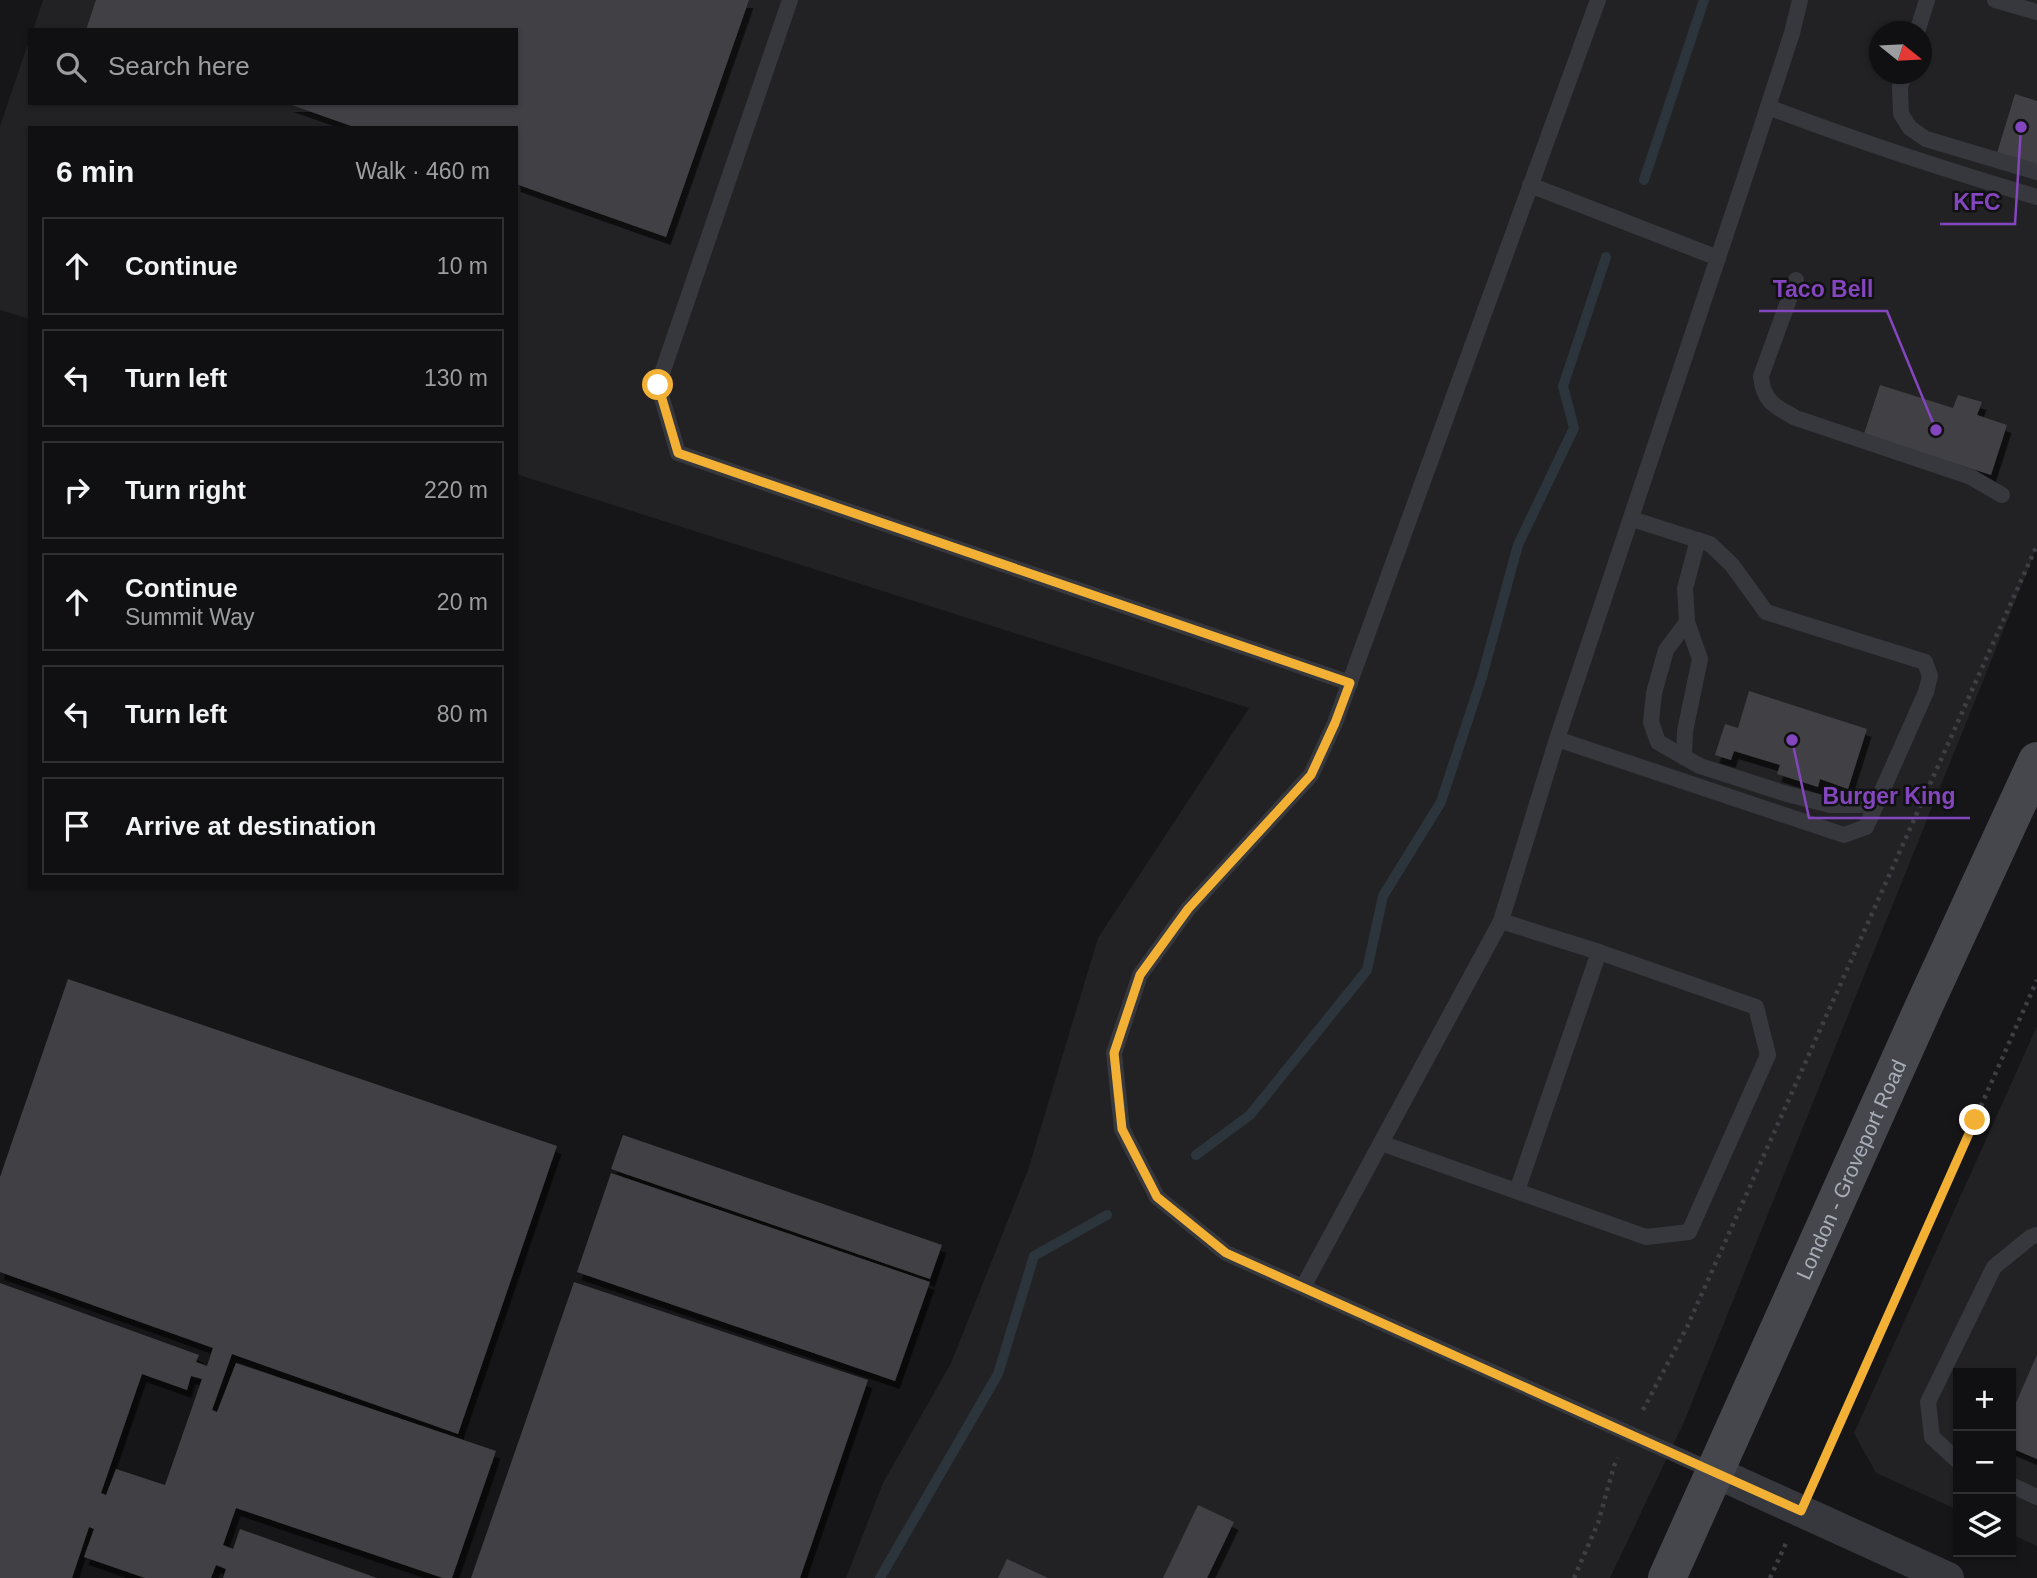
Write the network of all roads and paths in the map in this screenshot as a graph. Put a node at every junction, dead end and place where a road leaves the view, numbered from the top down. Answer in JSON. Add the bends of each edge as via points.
{"nodes":[{"id":1,"x":790,"y":0,"type":"edge"},
{"id":2,"x":1598,"y":0,"type":"edge"},
{"id":3,"x":1800,"y":0,"type":"edge"},
{"id":4,"x":1927,"y":0,"type":"edge"},
{"id":5,"x":1995,"y":0,"type":"edge"},
{"id":6,"x":2037,"y":12,"type":"edge"},
{"id":7,"x":1920,"y":21,"type":"edge"},
{"id":8,"x":1901,"y":84,"type":"edge"},
{"id":9,"x":1768,"y":107,"type":"junction"},
{"id":10,"x":2037,"y":172,"type":"edge"},
{"id":11,"x":1530,"y":185,"type":"junction"},
{"id":12,"x":2037,"y":197,"type":"edge"},
{"id":13,"x":1718,"y":258,"type":"junction"},
{"id":14,"x":1796,"y":280,"type":"dead end"},
{"id":15,"x":2002,"y":495,"type":"dead end"},
{"id":16,"x":1632,"y":519,"type":"junction"},
{"id":17,"x":1698,"y":540,"type":"junction"},
{"id":18,"x":2037,"y":545,"type":"edge"},
{"id":19,"x":1687,"y":622,"type":"junction"},
{"id":20,"x":1350,"y":683,"type":"junction"},
{"id":21,"x":1557,"y":739,"type":"junction"},
{"id":22,"x":1684,"y":757,"type":"junction"},
{"id":23,"x":2037,"y":761,"type":"edge"},
{"id":24,"x":1876,"y":805,"type":"junction"},
{"id":25,"x":1501,"y":921,"type":"junction"},
{"id":26,"x":1598,"y":952,"type":"junction"},
{"id":27,"x":2037,"y":980,"type":"edge"},
{"id":28,"x":1381,"y":1143,"type":"junction"},
{"id":29,"x":1517,"y":1191,"type":"junction"},
{"id":30,"x":2037,"y":1235,"type":"edge"},
{"id":31,"x":1303,"y":1287,"type":"junction"},
{"id":32,"x":1630,"y":1434,"type":"junction"},
{"id":33,"x":1953,"y":1456,"type":"edge"},
{"id":34,"x":1715,"y":1472,"type":"junction"},
{"id":35,"x":2016,"y":1487,"type":"edge"},
{"id":36,"x":2037,"y":1497,"type":"edge"},
{"id":37,"x":1801,"y":1511,"type":"junction"},
{"id":38,"x":1574,"y":1578,"type":"edge"},
{"id":39,"x":1667,"y":1578,"type":"edge"},
{"id":40,"x":1770,"y":1578,"type":"edge"},
{"id":41,"x":1948,"y":1578,"type":"edge"}],
"edges":[{"from":1,"to":20,"type":"lane","via":[[658,385],[678,453]]},
{"from":2,"to":11,"type":"lane"},
{"from":3,"to":9,"type":"lane"},
{"from":4,"to":7,"type":"lane"},
{"from":5,"to":6,"type":"lane"},
{"from":8,"to":10,"type":"lane","via":[[1901,114],[1910,128],[1926,139]]},
{"from":9,"to":12,"type":"lane"},
{"from":9,"to":13,"type":"lane"},
{"from":11,"to":13,"type":"lane"},
{"from":11,"to":20,"type":"lane"},
{"from":13,"to":16,"type":"lane"},
{"from":14,"to":15,"type":"lane","via":[[1761,376],[1761,386],[1775,407],[1971,477]]},
{"from":16,"to":17,"type":"lane"},
{"from":16,"to":21,"type":"lane"},
{"from":17,"to":19,"type":"lane","via":[[1685,588]]},
{"from":17,"to":24,"type":"lane","via":[[1710,544],[1732,565],[1766,612],[1925,662],[1930,676],[1926,692]]},
{"from":18,"to":32,"type":"path","via":[[1687,1327]]},
{"from":19,"to":22,"type":"lane","via":[[1700,659]]},
{"from":19,"to":22,"type":"lane","via":[[1667,650],[1651,722],[1658,742]]},
{"from":20,"to":31,"type":"lane","via":[[1311,775],[1188,909],[1140,975],[1114,1053],[1122,1129],[1157,1197],[1226,1253]]},
{"from":21,"to":24,"type":"lane","via":[[1844,835],[1866,827]]},
{"from":21,"to":25,"type":"lane"},
{"from":22,"to":24,"type":"lane","via":[[1700,766],[1830,805]]},
{"from":23,"to":34,"type":"main road","name":"London - Groveport Road"},
{"from":25,"to":26,"type":"lane"},
{"from":25,"to":28,"type":"lane"},
{"from":26,"to":29,"type":"lane"},
{"from":26,"to":29,"type":"lane","via":[[1756,1007],[1768,1055],[1689,1232],[1646,1237]]},
{"from":27,"to":37,"type":"path"},
{"from":28,"to":29,"type":"lane"},
{"from":28,"to":31,"type":"lane"},
{"from":30,"to":33,"type":"lane","via":[[1994,1267],[1928,1402],[1932,1437]]},
{"from":31,"to":32,"type":"lane"},
{"from":32,"to":34,"type":"lane"},
{"from":32,"to":38,"type":"path"},
{"from":34,"to":37,"type":"street"},
{"from":34,"to":39,"type":"main road","name":"London - Groveport Road"},
{"from":35,"to":36,"type":"lane"},
{"from":37,"to":40,"type":"path"},
{"from":37,"to":41,"type":"street"}]}
